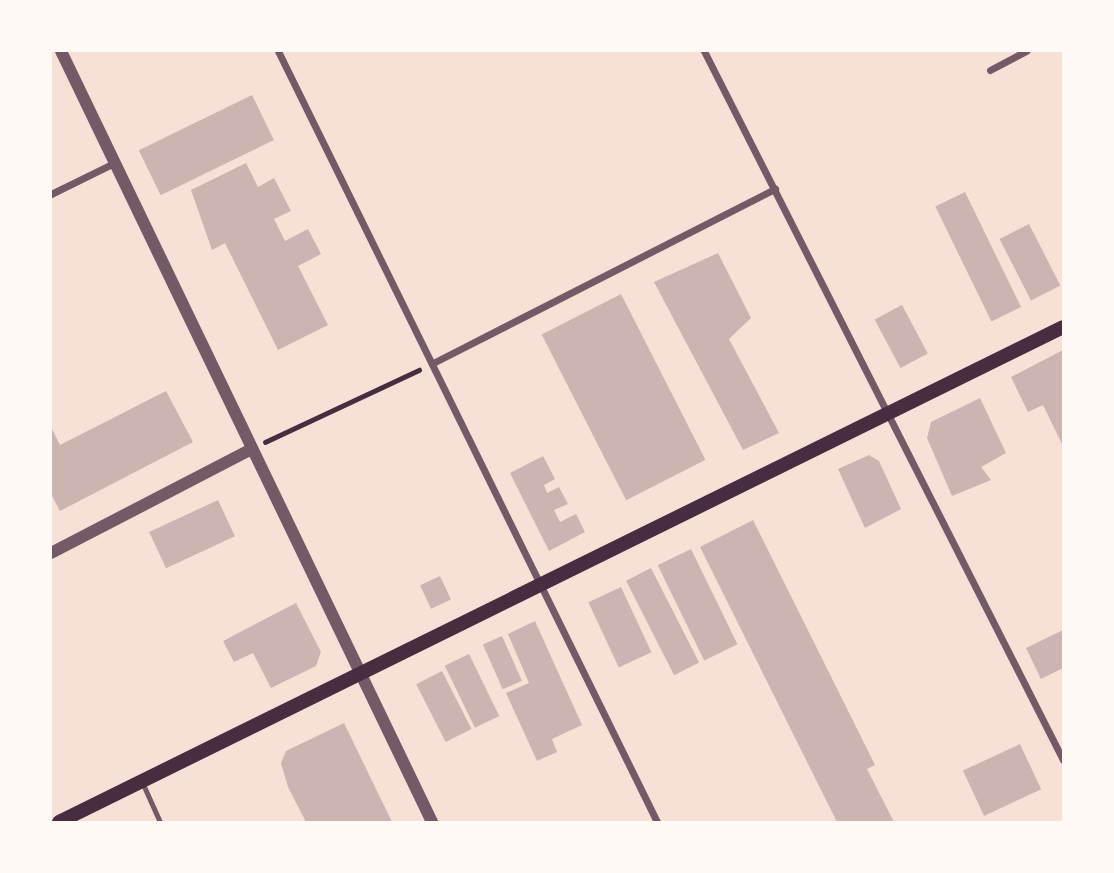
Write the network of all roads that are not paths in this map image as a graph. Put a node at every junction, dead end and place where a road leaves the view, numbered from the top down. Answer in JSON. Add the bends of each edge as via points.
{"nodes":[{"id":1,"x":61,"y":51,"type":"edge"},
{"id":2,"x":278,"y":51,"type":"edge"},
{"id":3,"x":704,"y":51,"type":"edge"},
{"id":4,"x":1026,"y":51,"type":"edge"},
{"id":5,"x":990,"y":70,"type":"dead end"},
{"id":6,"x":114,"y":163,"type":"junction"},
{"id":7,"x":775,"y":189,"type":"junction"},
{"id":8,"x":51,"y":194,"type":"edge"},
{"id":9,"x":1063,"y":327,"type":"edge"},
{"id":10,"x":433,"y":363,"type":"junction"},
{"id":11,"x":889,"y":415,"type":"junction"},
{"id":12,"x":252,"y":449,"type":"junction"},
{"id":13,"x":51,"y":553,"type":"edge"},
{"id":14,"x":542,"y":586,"type":"junction"},
{"id":15,"x":361,"y":676,"type":"junction"},
{"id":16,"x":1063,"y":760,"type":"edge"},
{"id":17,"x":142,"y":782,"type":"junction"},
{"id":18,"x":59,"y":822,"type":"edge"},
{"id":19,"x":160,"y":822,"type":"edge"},
{"id":20,"x":432,"y":822,"type":"edge"},
{"id":21,"x":657,"y":822,"type":"edge"}],
"edges":[{"from":1,"to":6,"type":"street"},
{"from":2,"to":10,"type":"street"},
{"from":3,"to":7,"type":"street"},
{"from":4,"to":5,"type":"street"},
{"from":6,"to":8,"type":"street"},
{"from":6,"to":12,"type":"street"},
{"from":7,"to":10,"type":"street"},
{"from":7,"to":11,"type":"street"},
{"from":9,"to":11,"type":"main road"},
{"from":10,"to":14,"type":"street"},
{"from":11,"to":14,"type":"main road"},
{"from":11,"to":16,"type":"street"},
{"from":12,"to":13,"type":"street"},
{"from":12,"to":15,"type":"street"},
{"from":14,"to":15,"type":"main road"},
{"from":14,"to":21,"type":"street"},
{"from":15,"to":17,"type":"main road"},
{"from":15,"to":20,"type":"street"},
{"from":17,"to":18,"type":"main road"},
{"from":17,"to":19,"type":"lane"}]}
